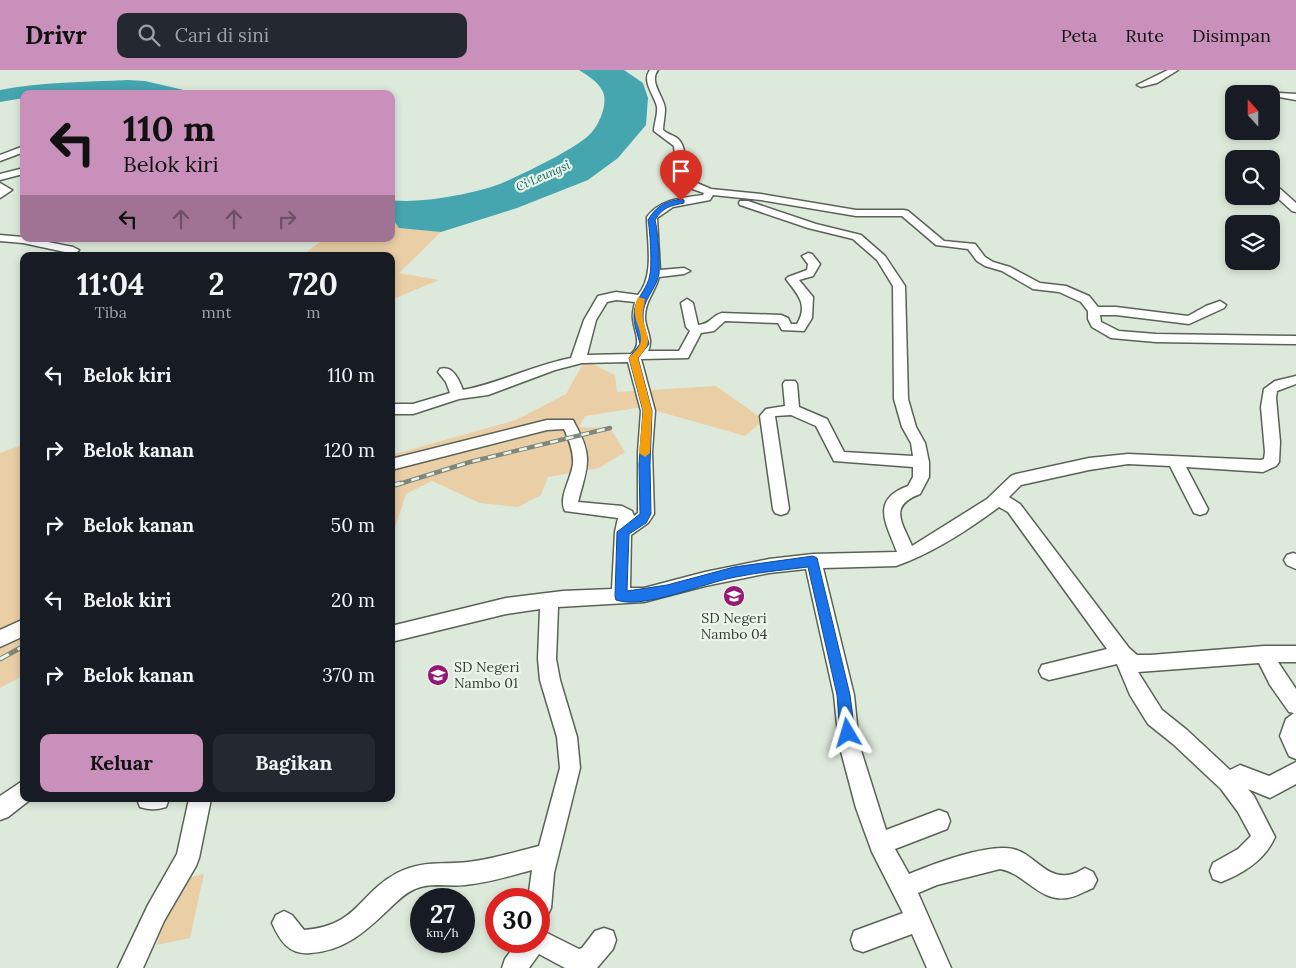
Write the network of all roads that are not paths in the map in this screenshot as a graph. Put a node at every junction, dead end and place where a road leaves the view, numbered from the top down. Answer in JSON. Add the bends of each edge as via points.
{"nodes":[{"id":1,"x":654,"y":70,"type":"edge"},
{"id":2,"x":1174,"y":70,"type":"edge"},
{"id":3,"x":1141,"y":85,"type":"dead end"},
{"id":4,"x":1282,"y":95,"type":"dead end"},
{"id":5,"x":1296,"y":97,"type":"edge"},
{"id":6,"x":20,"y":150,"type":"edge"},
{"id":7,"x":0,"y":158,"type":"edge"},
{"id":8,"x":20,"y":172,"type":"dead end"},
{"id":9,"x":0,"y":177,"type":"edge"},
{"id":10,"x":0,"y":186,"type":"edge"},
{"id":11,"x":710,"y":192,"type":"junction"},
{"id":12,"x":1280,"y":194,"type":"edge"},
{"id":13,"x":0,"y":195,"type":"edge"},
{"id":14,"x":1296,"y":209,"type":"edge"},
{"id":15,"x":0,"y":238,"type":"edge"},
{"id":16,"x":20,"y":240,"type":"edge"},
{"id":17,"x":33,"y":242,"type":"edge"},
{"id":18,"x":71,"y":252,"type":"edge"},
{"id":19,"x":808,"y":256,"type":"dead end"},
{"id":20,"x":684,"y":271,"type":"dead end"},
{"id":21,"x":654,"y":274,"type":"junction"},
{"id":22,"x":641,"y":299,"type":"junction"},
{"id":23,"x":687,"y":303,"type":"dead end"},
{"id":24,"x":1220,"y":305,"type":"dead end"},
{"id":25,"x":1094,"y":311,"type":"junction"},
{"id":26,"x":697,"y":329,"type":"junction"},
{"id":27,"x":1296,"y":340,"type":"edge"},
{"id":28,"x":636,"y":356,"type":"junction"},
{"id":29,"x":580,"y":359,"type":"junction"},
{"id":30,"x":445,"y":372,"type":"dead end"},
{"id":31,"x":1296,"y":380,"type":"edge"},
{"id":32,"x":790,"y":384,"type":"dead end"},
{"id":33,"x":458,"y":395,"type":"junction"},
{"id":34,"x":395,"y":409,"type":"edge"},
{"id":35,"x":792,"y":410,"type":"junction"},
{"id":36,"x":1177,"y":461,"type":"junction"},
{"id":37,"x":921,"y":462,"type":"junction"},
{"id":38,"x":395,"y":464,"type":"edge"},
{"id":39,"x":998,"y":498,"type":"junction"},
{"id":40,"x":781,"y":509,"type":"dead end"},
{"id":41,"x":1200,"y":509,"type":"dead end"},
{"id":42,"x":625,"y":530,"type":"junction"},
{"id":43,"x":907,"y":555,"type":"junction"},
{"id":44,"x":813,"y":561,"type":"junction"},
{"id":45,"x":621,"y":596,"type":"junction"},
{"id":46,"x":549,"y":601,"type":"junction"},
{"id":47,"x":20,"y":629,"type":"edge"},
{"id":48,"x":395,"y":633,"type":"edge"},
{"id":49,"x":0,"y":639,"type":"edge"},
{"id":50,"x":1264,"y":654,"type":"junction"},
{"id":51,"x":1296,"y":654,"type":"edge"},
{"id":52,"x":1124,"y":656,"type":"junction"},
{"id":53,"x":1049,"y":671,"type":"dead end"},
{"id":54,"x":1296,"y":705,"type":"edge"},
{"id":55,"x":1296,"y":722,"type":"edge"},
{"id":56,"x":1296,"y":749,"type":"edge"},
{"id":57,"x":1296,"y":773,"type":"edge"},
{"id":58,"x":1228,"y":782,"type":"junction"},
{"id":59,"x":20,"y":794,"type":"edge"},
{"id":60,"x":199,"y":802,"type":"edge"},
{"id":61,"x":0,"y":809,"type":"edge"},
{"id":62,"x":939,"y":821,"type":"dead end"},
{"id":63,"x":880,"y":844,"type":"junction"},
{"id":64,"x":547,"y":855,"type":"junction"},
{"id":65,"x":1221,"y":871,"type":"dead end"},
{"id":66,"x":1085,"y":880,"type":"dead end"},
{"id":67,"x":541,"y":888,"type":"edge"},
{"id":68,"x":904,"y":888,"type":"junction"},
{"id":69,"x":918,"y":920,"type":"junction"},
{"id":70,"x":284,"y":923,"type":"dead end"},
{"id":71,"x":604,"y":940,"type":"dead end"},
{"id":72,"x":863,"y":940,"type":"dead end"},
{"id":73,"x":550,"y":946,"type":"edge"},
{"id":74,"x":525,"y":953,"type":"edge"},
{"id":75,"x":130,"y":968,"type":"edge"},
{"id":76,"x":514,"y":968,"type":"edge"},
{"id":77,"x":939,"y":968,"type":"edge"}],
"edges":[{"from":1,"to":11,"type":"street","via":[[651,73],[661,113],[658,131],[674,140],[680,148],[678,178]]},
{"from":2,"to":3,"type":"street"},
{"from":4,"to":5,"type":"street"},
{"from":6,"to":7,"type":"street"},
{"from":8,"to":9,"type":"street"},
{"from":10,"to":13,"type":"street","via":[[7,190]]},
{"from":11,"to":21,"type":"street","via":[[706,198],[667,204],[652,216]]},
{"from":11,"to":25,"type":"street","via":[[851,213],[904,214],[940,243],[971,246],[981,259],[990,264],[1037,286],[1070,292],[1085,299]]},
{"from":11,"to":37,"type":"street","via":[[812,226],[857,237],[881,258],[899,286],[901,399],[909,427],[918,443]]},
{"from":12,"to":14,"type":"street"},
{"from":15,"to":16,"type":"street"},
{"from":17,"to":18,"type":"street","via":[[73,250]]},
{"from":19,"to":26,"type":"street","via":[[814,264],[812,272],[792,279],[808,297],[807,315],[800,328],[786,327],[780,319],[726,317],[710,328]]},
{"from":20,"to":21,"type":"street"},
{"from":21,"to":22,"type":"street","via":[[650,288]]},
{"from":22,"to":28,"type":"street","via":[[638,317],[645,340]]},
{"from":22,"to":29,"type":"street","via":[[616,296],[602,299],[590,320]]},
{"from":23,"to":26,"type":"street","via":[[692,327]]},
{"from":24,"to":25,"type":"street","via":[[1208,307],[1189,320]]},
{"from":25,"to":27,"type":"street","via":[[1096,324],[1120,336]]},
{"from":26,"to":28,"type":"street","via":[[683,355]]},
{"from":28,"to":29,"type":"street"},
{"from":28,"to":42,"type":"street","via":[[648,411],[646,514]]},
{"from":29,"to":33,"type":"street","via":[[488,390]]},
{"from":30,"to":33,"type":"street"},
{"from":31,"to":36,"type":"street","via":[[1271,389],[1268,397],[1274,445],[1272,462],[1263,466],[1247,466]]},
{"from":32,"to":35,"type":"street"},
{"from":33,"to":34,"type":"street","via":[[413,409]]},
{"from":35,"to":37,"type":"street","via":[[819,420],[842,458]]},
{"from":35,"to":40,"type":"street","via":[[771,412],[767,416]]},
{"from":36,"to":39,"type":"street","via":[[1128,459],[1024,477],[1016,480]]},
{"from":36,"to":41,"type":"street"},
{"from":37,"to":43,"type":"street","via":[[921,477],[914,490],[901,495],[893,504],[891,514]]},
{"from":38,"to":42,"type":"street","via":[[548,424],[568,424],[576,436],[582,459],[571,507],[622,512],[626,515]]},
{"from":39,"to":43,"type":"street","via":[[967,521]]},
{"from":39,"to":52,"type":"street","via":[[1014,508]]},
{"from":42,"to":45,"type":"street","via":[[622,536]]},
{"from":43,"to":44,"type":"street","via":[[896,559]]},
{"from":44,"to":45,"type":"street","via":[[734,572],[644,595]]},
{"from":44,"to":63,"type":"street","via":[[844,695],[849,744]]},
{"from":45,"to":46,"type":"street"},
{"from":46,"to":48,"type":"street","via":[[506,606]]},
{"from":46,"to":64,"type":"street","via":[[550,680],[567,737],[570,768]]},
{"from":47,"to":49,"type":"street"},
{"from":50,"to":51,"type":"street"},
{"from":50,"to":52,"type":"street","via":[[1150,664],[1136,664]]},
{"from":50,"to":54,"type":"street"},
{"from":52,"to":53,"type":"street"},
{"from":52,"to":58,"type":"street","via":[[1137,689],[1156,717]]},
{"from":55,"to":56,"type":"street","via":[[1289,734]]},
{"from":57,"to":58,"type":"street","via":[[1270,787],[1240,776]]},
{"from":58,"to":65,"type":"street","via":[[1246,804],[1264,837],[1260,845]]},
{"from":59,"to":61,"type":"street"},
{"from":60,"to":75,"type":"street","via":[[188,858],[156,913]]},
{"from":62,"to":63,"type":"street"},
{"from":63,"to":68,"type":"street"},
{"from":64,"to":67,"type":"street"},
{"from":64,"to":70,"type":"street","via":[[463,874],[434,873],[408,880],[396,887],[356,925],[338,937],[323,941],[299,942]]},
{"from":66,"to":68,"type":"street","via":[[1067,887],[1047,884],[1014,860],[1000,858],[936,874]]},
{"from":68,"to":69,"type":"street"},
{"from":69,"to":72,"type":"street"},
{"from":69,"to":77,"type":"street"},
{"from":71,"to":73,"type":"street","via":[[588,960],[577,961]]},
{"from":74,"to":76,"type":"street"}]}
